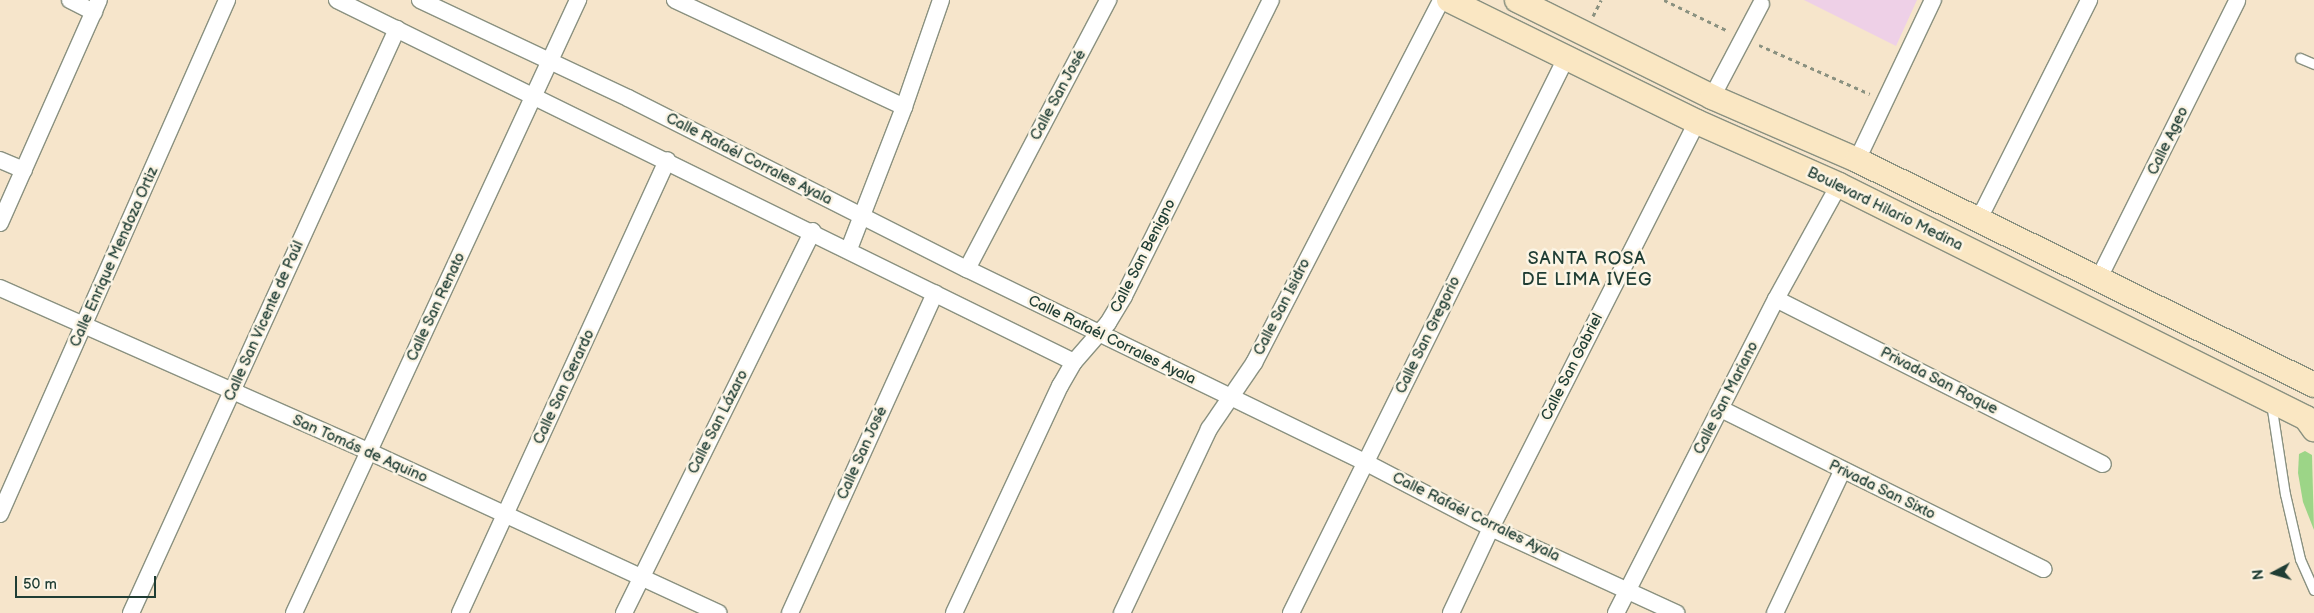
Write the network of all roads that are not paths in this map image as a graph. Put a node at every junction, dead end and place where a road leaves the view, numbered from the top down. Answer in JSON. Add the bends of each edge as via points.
{"nodes":[{"id":1,"x":70,"y":0,"type":"edge"},
{"id":2,"x":227,"y":0,"type":"edge"},
{"id":3,"x":337,"y":0,"type":"edge"},
{"id":4,"x":420,"y":0,"type":"edge"},
{"id":5,"x":578,"y":0,"type":"edge"},
{"id":6,"x":675,"y":0,"type":"edge"},
{"id":7,"x":941,"y":0,"type":"edge"},
{"id":8,"x":1108,"y":0,"type":"edge"},
{"id":9,"x":1271,"y":0,"type":"edge"},
{"id":10,"x":1441,"y":0,"type":"edge"},
{"id":11,"x":1449,"y":0,"type":"edge"},
{"id":12,"x":1518,"y":0,"type":"edge"},
{"id":13,"x":1933,"y":0,"type":"edge"},
{"id":14,"x":2089,"y":0,"type":"edge"},
{"id":15,"x":2237,"y":1,"type":"edge"},
{"id":16,"x":1761,"y":4,"type":"dead end"},
{"id":17,"x":97,"y":6,"type":"edge"},
{"id":18,"x":397,"y":29,"type":"junction"},
{"id":19,"x":1566,"y":58,"type":"junction"},
{"id":20,"x":2300,"y":58,"type":"dead end"},
{"id":21,"x":550,"y":61,"type":"junction"},
{"id":22,"x":2314,"y":64,"type":"edge"},
{"id":23,"x":536,"y":96,"type":"junction"},
{"id":24,"x":1712,"y":97,"type":"junction"},
{"id":25,"x":904,"y":108,"type":"junction"},
{"id":26,"x":1697,"y":122,"type":"junction"},
{"id":27,"x":0,"y":160,"type":"edge"},
{"id":28,"x":667,"y":160,"type":"junction"},
{"id":29,"x":1857,"y":160,"type":"junction"},
{"id":30,"x":24,"y":170,"type":"junction"},
{"id":31,"x":1839,"y":186,"type":"junction"},
{"id":32,"x":863,"y":217,"type":"junction"},
{"id":33,"x":1979,"y":219,"type":"junction"},
{"id":34,"x":0,"y":223,"type":"edge"},
{"id":35,"x":812,"y":232,"type":"junction"},
{"id":36,"x":849,"y":249,"type":"junction"},
{"id":37,"x":967,"y":270,"type":"junction"},
{"id":38,"x":2098,"y":280,"type":"junction"},
{"id":39,"x":0,"y":288,"type":"edge"},
{"id":40,"x":935,"y":293,"type":"junction"},
{"id":41,"x":1776,"y":299,"type":"junction"},
{"id":42,"x":83,"y":327,"type":"junction"},
{"id":43,"x":1100,"y":333,"type":"junction"},
{"id":44,"x":1074,"y":362,"type":"junction"},
{"id":45,"x":2314,"y":385,"type":"edge"},
{"id":46,"x":232,"y":393,"type":"junction"},
{"id":47,"x":1232,"y":398,"type":"junction"},
{"id":48,"x":2270,"y":400,"type":"junction"},
{"id":49,"x":1721,"y":409,"type":"junction"},
{"id":50,"x":2314,"y":429,"type":"edge"},
{"id":51,"x":368,"y":451,"type":"junction"},
{"id":52,"x":1365,"y":462,"type":"junction"},
{"id":53,"x":2102,"y":464,"type":"dead end"},
{"id":54,"x":1842,"y":471,"type":"junction"},
{"id":55,"x":0,"y":514,"type":"edge"},
{"id":56,"x":505,"y":515,"type":"junction"},
{"id":57,"x":1491,"y":528,"type":"junction"},
{"id":58,"x":2044,"y":570,"type":"dead end"},
{"id":59,"x":2310,"y":575,"type":"edge"},
{"id":60,"x":639,"y":579,"type":"junction"},
{"id":61,"x":1627,"y":589,"type":"junction"},
{"id":62,"x":2314,"y":590,"type":"edge"},
{"id":63,"x":131,"y":613,"type":"edge"},
{"id":64,"x":294,"y":613,"type":"edge"},
{"id":65,"x":460,"y":613,"type":"edge"},
{"id":66,"x":624,"y":613,"type":"edge"},
{"id":67,"x":718,"y":613,"type":"edge"},
{"id":68,"x":790,"y":613,"type":"edge"},
{"id":69,"x":954,"y":613,"type":"edge"},
{"id":70,"x":1122,"y":613,"type":"edge"},
{"id":71,"x":1291,"y":613,"type":"edge"},
{"id":72,"x":1451,"y":613,"type":"edge"},
{"id":73,"x":1616,"y":613,"type":"edge"},
{"id":74,"x":1676,"y":613,"type":"edge"},
{"id":75,"x":1775,"y":613,"type":"edge"}],
"edges":[{"from":1,"to":17,"type":"street"},
{"from":2,"to":42,"type":"street","name":"Calle Enrique Mendoza Ortiz"},
{"from":3,"to":18,"type":"street"},
{"from":4,"to":21,"type":"street","name":"Calle Rafaél Corrales Ayala"},
{"from":5,"to":21,"type":"street","name":"Calle San Renato"},
{"from":6,"to":25,"type":"street"},
{"from":7,"to":25,"type":"street"},
{"from":8,"to":37,"type":"street","name":"Calle San José"},
{"from":9,"to":43,"type":"street","name":"Calle San Benigno","via":[[1124,296]]},
{"from":10,"to":47,"type":"street","name":"Calle San Isidro"},
{"from":11,"to":19,"type":"main road","name":"Boulevard Hilario Medina"},
{"from":12,"to":24,"type":"main road","name":"Boulevard Hilario Medina"},
{"from":13,"to":29,"type":"street"},
{"from":14,"to":33,"type":"street"},
{"from":15,"to":38,"type":"street","name":"Calle Ageo"},
{"from":16,"to":24,"type":"street"},
{"from":17,"to":30,"type":"street"},
{"from":18,"to":23,"type":"street"},
{"from":18,"to":46,"type":"street","name":"Calle San Vicente de Paúl"},
{"from":19,"to":26,"type":"main road","name":"Boulevard Hilario Medina"},
{"from":19,"to":52,"type":"street","name":"Calle San Gregorio"},
{"from":20,"to":22,"type":"lane"},
{"from":21,"to":23,"type":"street","name":"Calle San Renato"},
{"from":21,"to":32,"type":"street","name":"Calle Rafaél Corrales Ayala"},
{"from":23,"to":28,"type":"street"},
{"from":23,"to":51,"type":"street","name":"Calle San Renato"},
{"from":24,"to":29,"type":"main road","name":"Boulevard Hilario Medina"},
{"from":25,"to":32,"type":"street"},
{"from":26,"to":31,"type":"main road","name":"Boulevard Hilario Medina"},
{"from":26,"to":57,"type":"street","name":"Calle San Gabriel"},
{"from":27,"to":30,"type":"street"},
{"from":28,"to":35,"type":"street"},
{"from":28,"to":56,"type":"street","name":"Calle San Gerardo"},
{"from":29,"to":33,"type":"main road","name":"Boulevard Hilario Medina"},
{"from":30,"to":34,"type":"street"},
{"from":31,"to":41,"type":"street","name":"Calle San Mariano"},
{"from":31,"to":48,"type":"main road","name":"Boulevard Hilario Medina"},
{"from":32,"to":36,"type":"street"},
{"from":32,"to":37,"type":"street","name":"Calle Rafaél Corrales Ayala"},
{"from":33,"to":38,"type":"main road","name":"Boulevard Hilario Medina"},
{"from":35,"to":36,"type":"street"},
{"from":35,"to":60,"type":"street","name":"Calle San Lázaro"},
{"from":36,"to":40,"type":"street"},
{"from":37,"to":43,"type":"street","name":"Calle Rafaél Corrales Ayala"},
{"from":38,"to":45,"type":"main road","name":"Boulevard Hilario Medina"},
{"from":39,"to":42,"type":"street","name":"San Tomás de Aquino"},
{"from":40,"to":44,"type":"street"},
{"from":40,"to":68,"type":"street","name":"Calle San José"},
{"from":41,"to":49,"type":"street","name":"Calle San Mariano"},
{"from":41,"to":53,"type":"street","name":"Privada San Roque"},
{"from":42,"to":46,"type":"street","name":"San Tomás de Aquino"},
{"from":42,"to":55,"type":"street","name":"Calle Enrique Mendoza Ortiz"},
{"from":43,"to":44,"type":"street","name":"Calle San Benigno"},
{"from":43,"to":47,"type":"street","name":"Calle Rafaél Corrales Ayala"},
{"from":44,"to":69,"type":"street","name":"Calle San Benigno"},
{"from":46,"to":51,"type":"street","name":"San Tomás de Aquino"},
{"from":46,"to":63,"type":"street","name":"Calle San Vicente de Paúl"},
{"from":47,"to":52,"type":"street","name":"Calle Rafaél Corrales Ayala"},
{"from":47,"to":70,"type":"street","name":"Calle San Isidro","via":[[1209,429]]},
{"from":48,"to":50,"type":"main road","name":"Boulevard Hilario Medina","via":[[2306,418]]},
{"from":48,"to":59,"type":"lane","via":[[2286,494]]},
{"from":49,"to":54,"type":"street","name":"Privada San Sixto"},
{"from":49,"to":61,"type":"street","name":"Calle San Mariano"},
{"from":51,"to":56,"type":"street","name":"San Tomás de Aquino"},
{"from":51,"to":64,"type":"street","name":"Calle San Renato"},
{"from":52,"to":57,"type":"street","name":"Calle Rafaél Corrales Ayala"},
{"from":52,"to":71,"type":"street","name":"Calle San Gregorio"},
{"from":54,"to":58,"type":"street","name":"Privada San Sixto"},
{"from":54,"to":75,"type":"street"},
{"from":56,"to":60,"type":"street","name":"San Tomás de Aquino"},
{"from":56,"to":65,"type":"street","name":"Calle San Gerardo"},
{"from":57,"to":61,"type":"street","name":"Calle Rafaél Corrales Ayala"},
{"from":57,"to":72,"type":"street","name":"Calle San Gabriel"},
{"from":59,"to":62,"type":"lane"},
{"from":60,"to":66,"type":"street","name":"Calle San Lázaro"},
{"from":60,"to":67,"type":"street","name":"San Tomás de Aquino"},
{"from":61,"to":73,"type":"street","name":"Calle San Mariano"},
{"from":61,"to":74,"type":"street","name":"Calle Rafaél Corrales Ayala"}]}
